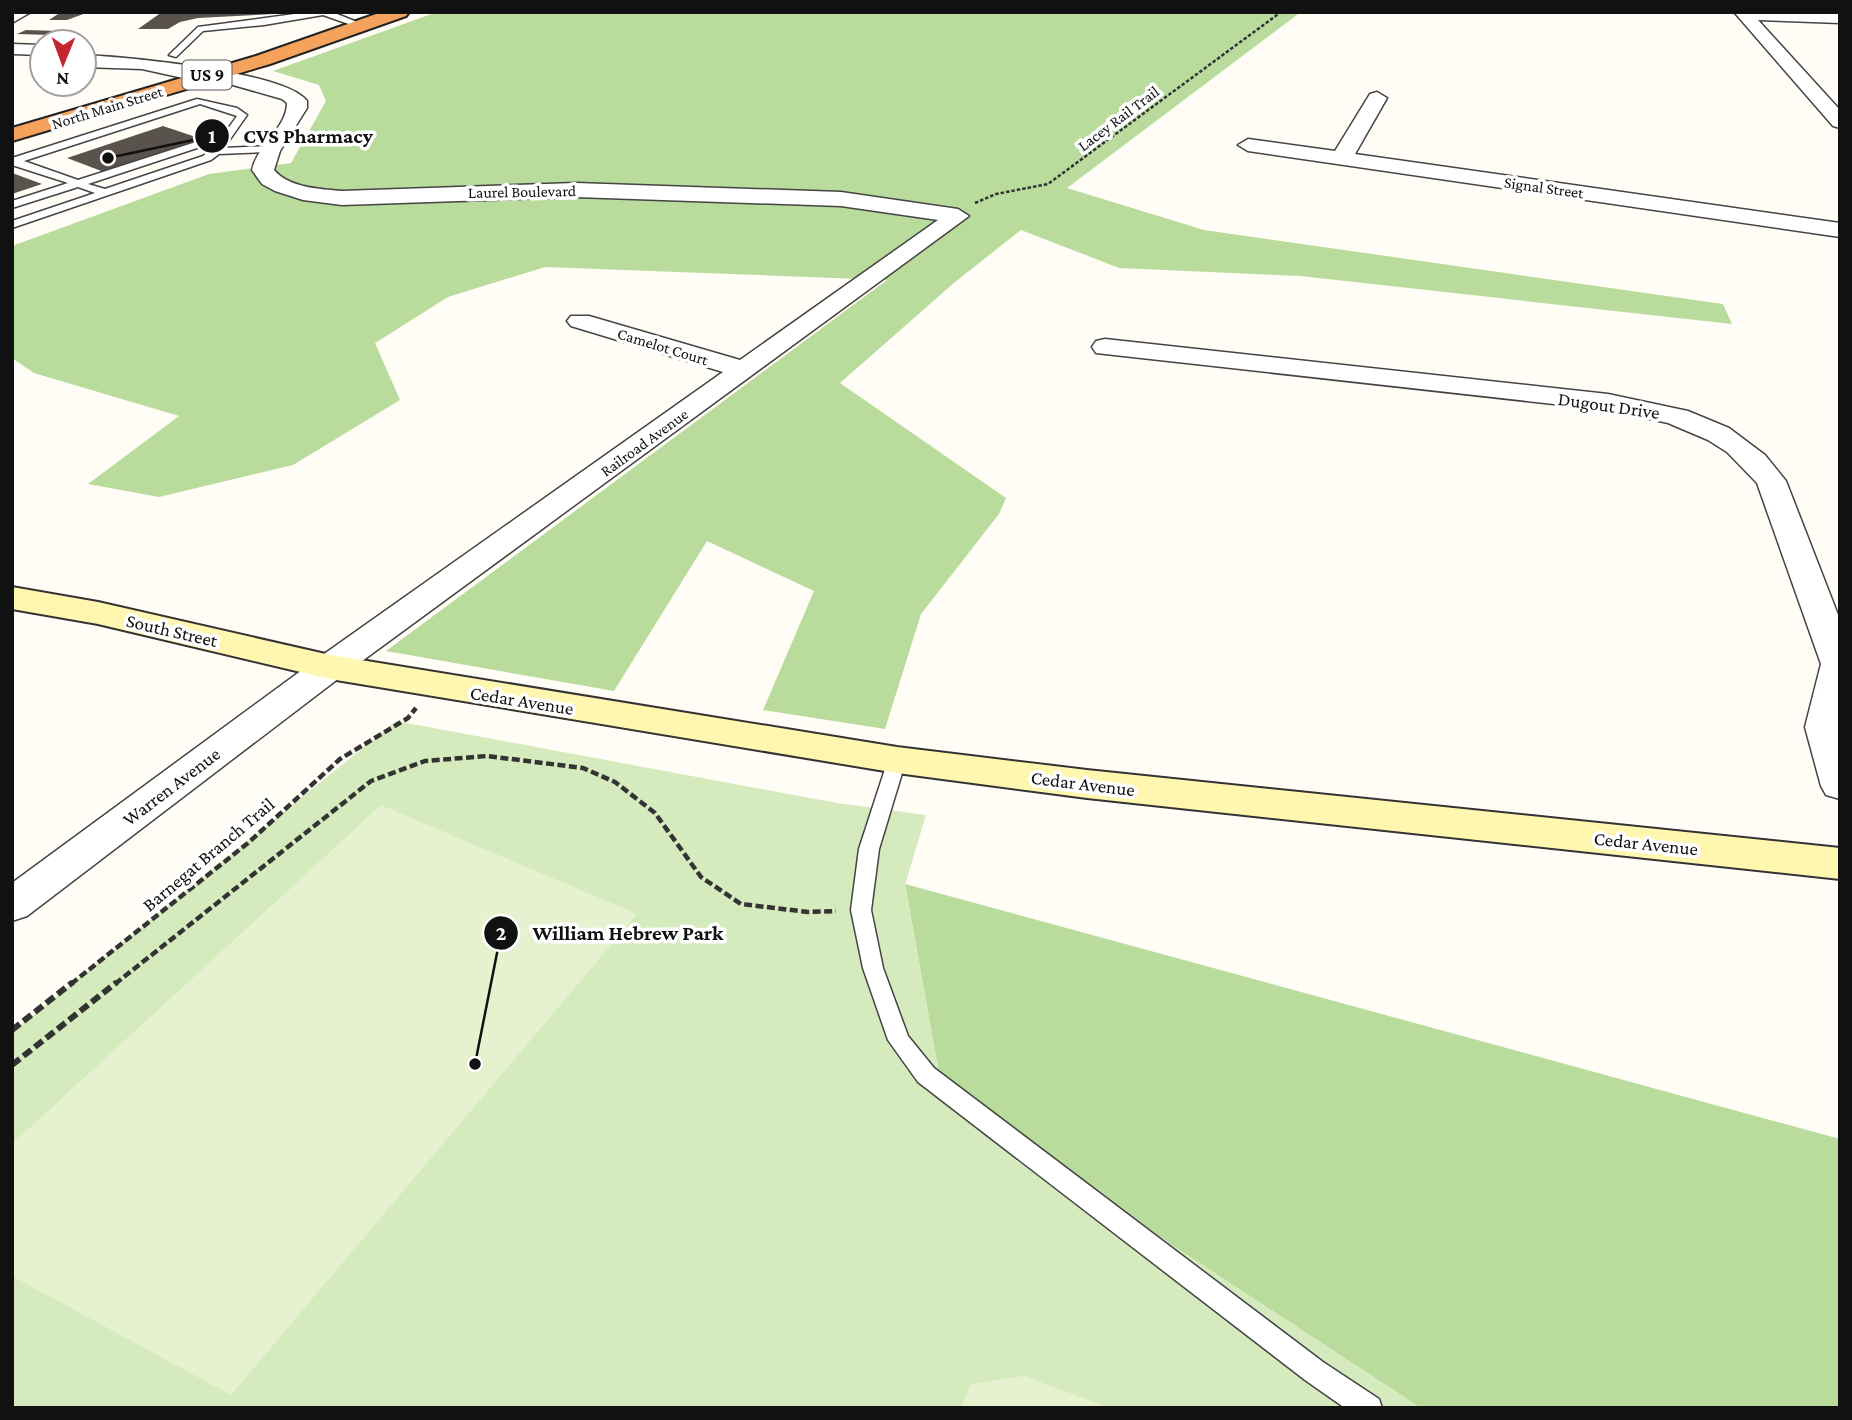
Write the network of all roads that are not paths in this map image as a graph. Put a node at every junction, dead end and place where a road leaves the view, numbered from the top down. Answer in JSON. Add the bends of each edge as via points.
{"nodes":[{"id":1,"x":23,"y":12,"type":"edge"},
{"id":2,"x":400,"y":12,"type":"edge"},
{"id":3,"x":1742,"y":13,"type":"edge"},
{"id":4,"x":12,"y":18,"type":"edge"},
{"id":5,"x":1840,"y":18,"type":"edge"},
{"id":6,"x":363,"y":26,"type":"junction"},
{"id":7,"x":98,"y":52,"type":"edge"},
{"id":8,"x":173,"y":55,"type":"junction"},
{"id":9,"x":98,"y":61,"type":"edge"},
{"id":10,"x":213,"y":73,"type":"junction"},
{"id":11,"x":1377,"y":98,"type":"dead end"},
{"id":12,"x":1838,"y":118,"type":"edge"},
{"id":13,"x":12,"y":135,"type":"edge"},
{"id":14,"x":1248,"y":145,"type":"dead end"},
{"id":15,"x":219,"y":147,"type":"junction"},
{"id":16,"x":268,"y":149,"type":"junction"},
{"id":17,"x":1342,"y":158,"type":"junction"},
{"id":18,"x":13,"y":161,"type":"edge"},
{"id":19,"x":77,"y":183,"type":"junction"},
{"id":20,"x":105,"y":193,"type":"junction"},
{"id":21,"x":12,"y":205,"type":"edge"},
{"id":22,"x":958,"y":216,"type":"joint"},
{"id":23,"x":12,"y":225,"type":"edge"},
{"id":24,"x":1840,"y":230,"type":"edge"},
{"id":25,"x":580,"y":321,"type":"dead end"},
{"id":26,"x":1105,"y":347,"type":"dead end"},
{"id":27,"x":745,"y":370,"type":"junction"},
{"id":28,"x":12,"y":598,"type":"edge"},
{"id":29,"x":330,"y":667,"type":"junction"},
{"id":30,"x":897,"y":760,"type":"junction"},
{"id":31,"x":1840,"y":786,"type":"edge"},
{"id":32,"x":1840,"y":864,"type":"edge"},
{"id":33,"x":12,"y":905,"type":"edge"},
{"id":34,"x":1369,"y":1408,"type":"edge"}],
"edges":[{"from":1,"to":4,"type":"street"},
{"from":2,"to":6,"type":"highway","name":"North Main Street","number":"US 9"},
{"from":3,"to":5,"type":"street"},
{"from":3,"to":12,"type":"street"},
{"from":6,"to":8,"type":"lane","via":[[324,12],[201,29]]},
{"from":6,"to":10,"type":"highway","name":"North Main Street","number":"US 9"},
{"from":7,"to":8,"type":"street"},
{"from":8,"to":10,"type":"street","via":[[215,66]]},
{"from":9,"to":10,"type":"street"},
{"from":10,"to":13,"type":"highway","name":"North Main Street","number":"US 9"},
{"from":10,"to":16,"type":"street","via":[[278,90],[297,101],[298,111]]},
{"from":11,"to":17,"type":"street"},
{"from":14,"to":17,"type":"street","name":"Signal Street"},
{"from":15,"to":16,"type":"lane"},
{"from":15,"to":18,"type":"lane","via":[[242,115],[200,101]]},
{"from":15,"to":19,"type":"lane","via":[[199,144]]},
{"from":15,"to":20,"type":"lane","via":[[207,158]]},
{"from":16,"to":22,"type":"street","name":"Laurel Boulevard","via":[[263,170],[270,179],[323,196],[576,190],[852,200]]},
{"from":17,"to":24,"type":"street","name":"Signal Street"},
{"from":18,"to":19,"type":"lane"},
{"from":19,"to":20,"type":"lane"},
{"from":19,"to":21,"type":"lane"},
{"from":20,"to":23,"type":"lane"},
{"from":22,"to":27,"type":"street","name":"Railroad Avenue"},
{"from":25,"to":27,"type":"street","name":"Camelot Court"},
{"from":26,"to":31,"type":"street","name":"Dugout Drive","via":[[1608,402],[1670,414],[1725,435],[1754,457],[1771,481],[1839,664],[1824,727]]},
{"from":27,"to":29,"type":"street","name":"Railroad Avenue"},
{"from":28,"to":29,"type":"street","name":"South Street","via":[[98,613]]},
{"from":29,"to":30,"type":"street","name":"Cedar Avenue"},
{"from":29,"to":33,"type":"street","name":"Warren Avenue"},
{"from":30,"to":32,"type":"street","name":"Cedar Avenue"},
{"from":30,"to":34,"type":"lane","via":[[869,849],[861,910],[873,968],[899,1040],[926,1075]]}]}
